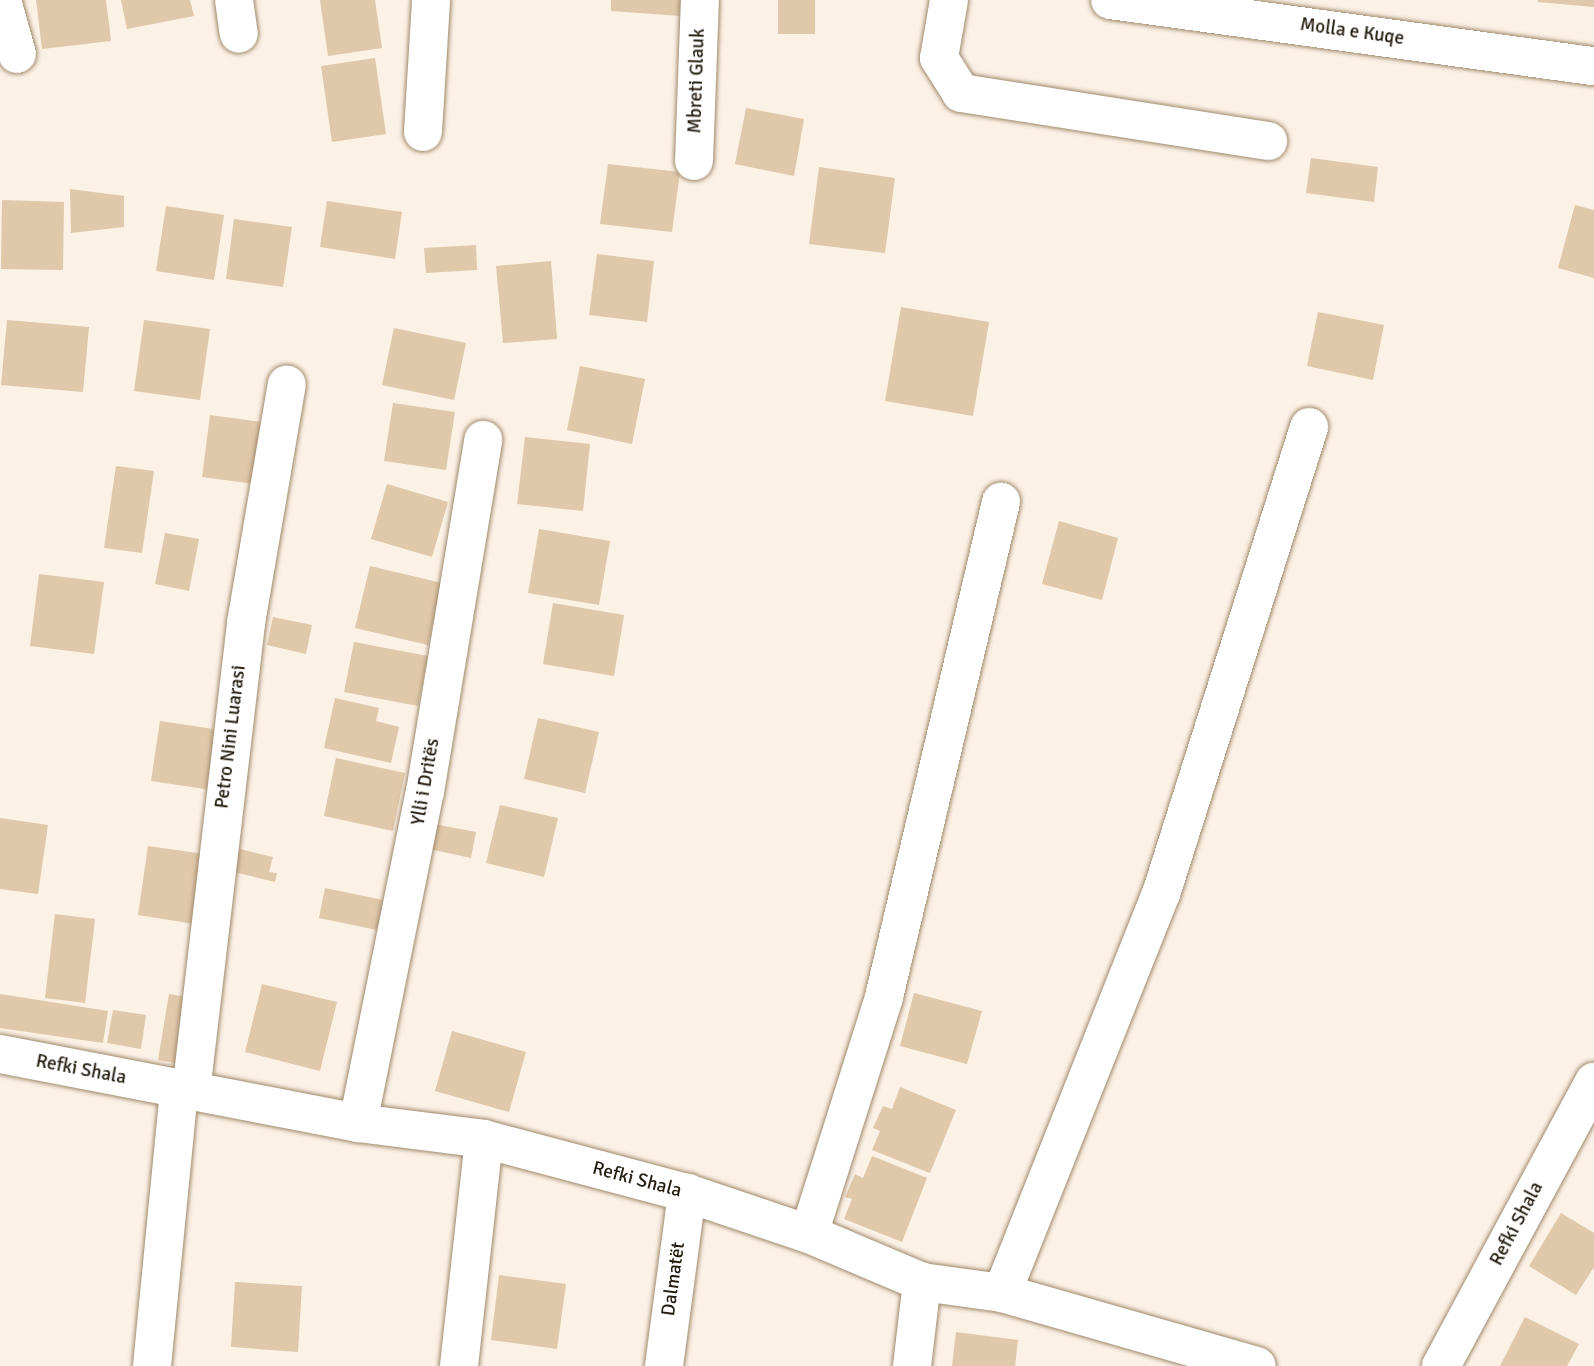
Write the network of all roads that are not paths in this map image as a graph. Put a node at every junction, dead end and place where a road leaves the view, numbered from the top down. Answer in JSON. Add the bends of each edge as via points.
{"nodes":[{"id":1,"x":2,"y":0,"type":"edge"},
{"id":2,"x":431,"y":0,"type":"edge"},
{"id":3,"x":700,"y":0,"type":"edge"},
{"id":4,"x":949,"y":0,"type":"edge"},
{"id":5,"x":1110,"y":0,"type":"edge"},
{"id":6,"x":17,"y":54,"type":"dead end"},
{"id":7,"x":1594,"y":66,"type":"edge"},
{"id":8,"x":423,"y":132,"type":"dead end"},
{"id":9,"x":1268,"y":141,"type":"dead end"},
{"id":10,"x":694,"y":161,"type":"dead end"},
{"id":11,"x":287,"y":384,"type":"dead end"},
{"id":12,"x":1309,"y":427,"type":"dead end"},
{"id":13,"x":483,"y":440,"type":"dead end"},
{"id":14,"x":1001,"y":502,"type":"dead end"},
{"id":15,"x":0,"y":1054,"type":"edge"},
{"id":16,"x":1594,"y":1082,"type":"edge"},
{"id":17,"x":185,"y":1091,"type":"junction"},
{"id":18,"x":358,"y":1123,"type":"junction"},
{"id":19,"x":484,"y":1139,"type":"junction"},
{"id":20,"x":687,"y":1193,"type":"junction"},
{"id":21,"x":809,"y":1234,"type":"junction"},
{"id":22,"x":922,"y":1282,"type":"junction"},
{"id":23,"x":1002,"y":1293,"type":"junction"},
{"id":24,"x":1248,"y":1365,"type":"edge"},
{"id":25,"x":152,"y":1366,"type":"edge"},
{"id":26,"x":460,"y":1366,"type":"edge"},
{"id":27,"x":664,"y":1366,"type":"edge"},
{"id":28,"x":912,"y":1366,"type":"edge"},
{"id":29,"x":1441,"y":1366,"type":"edge"}],
"edges":[{"from":1,"to":6,"type":"street"},
{"from":2,"to":8,"type":"street"},
{"from":3,"to":10,"type":"street","name":"Mbreti Glauk"},
{"from":4,"to":9,"type":"street","via":[[939,58],[961,93]]},
{"from":5,"to":7,"type":"street","name":"Molla e Kuqe"},
{"from":11,"to":17,"type":"street","name":"Petro Nini Luarasi","via":[[246,622]]},
{"from":12,"to":23,"type":"street","via":[[1161,894]]},
{"from":13,"to":18,"type":"street","name":"Ylli i Dritës","via":[[425,792]]},
{"from":14,"to":21,"type":"street","via":[[884,997]]},
{"from":15,"to":17,"type":"street","name":"Refki Shala"},
{"from":16,"to":29,"type":"street","name":"Refki Shala"},
{"from":17,"to":18,"type":"street","name":"Refki Shala"},
{"from":17,"to":25,"type":"street","name":"Petro Nini Luarasi"},
{"from":18,"to":19,"type":"street","name":"Refki Shala"},
{"from":19,"to":20,"type":"street","name":"Refki Shala"},
{"from":19,"to":26,"type":"street"},
{"from":20,"to":21,"type":"street","name":"Refki Shala"},
{"from":20,"to":27,"type":"street","name":"Dalmatët"},
{"from":21,"to":22,"type":"street","name":"Refki Shala"},
{"from":22,"to":23,"type":"street","name":"Refki Shala"},
{"from":22,"to":28,"type":"street"},
{"from":23,"to":24,"type":"street","name":"Refki Shala"}]}
